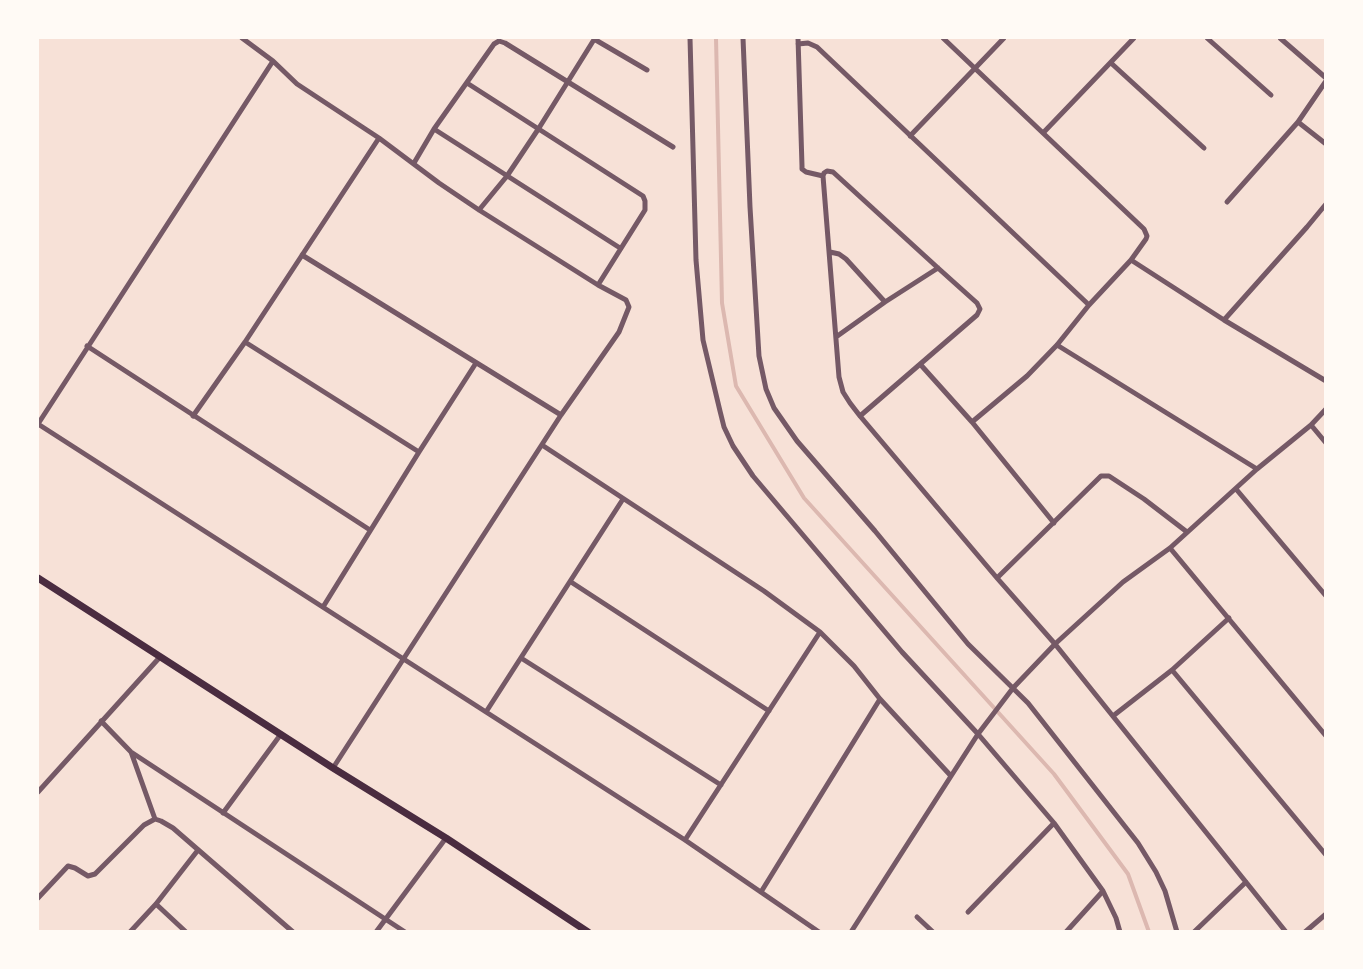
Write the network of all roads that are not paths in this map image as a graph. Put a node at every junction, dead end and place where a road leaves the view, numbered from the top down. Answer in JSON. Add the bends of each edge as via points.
{"nodes":[{"id":1,"x":242,"y":38,"type":"edge"},
{"id":2,"x":594,"y":38,"type":"edge"},
{"id":3,"x":690,"y":38,"type":"edge"},
{"id":4,"x":743,"y":38,"type":"edge"},
{"id":5,"x":943,"y":38,"type":"edge"},
{"id":6,"x":1004,"y":38,"type":"edge"},
{"id":7,"x":1134,"y":38,"type":"edge"},
{"id":8,"x":1207,"y":38,"type":"edge"},
{"id":9,"x":1280,"y":38,"type":"edge"},
{"id":10,"x":798,"y":40,"type":"edge"},
{"id":11,"x":272,"y":62,"type":"junction"},
{"id":12,"x":1110,"y":63,"type":"junction"},
{"id":13,"x":974,"y":68,"type":"junction"},
{"id":14,"x":647,"y":70,"type":"dead end"},
{"id":15,"x":1326,"y":79,"type":"edge"},
{"id":16,"x":568,"y":82,"type":"junction"},
{"id":17,"x":467,"y":83,"type":"junction"},
{"id":18,"x":1271,"y":95,"type":"dead end"},
{"id":19,"x":1298,"y":122,"type":"junction"},
{"id":20,"x":539,"y":128,"type":"junction"},
{"id":21,"x":434,"y":129,"type":"junction"},
{"id":22,"x":1043,"y":133,"type":"junction"},
{"id":23,"x":910,"y":136,"type":"junction"},
{"id":24,"x":379,"y":138,"type":"junction"},
{"id":25,"x":1326,"y":144,"type":"edge"},
{"id":26,"x":673,"y":147,"type":"dead end"},
{"id":27,"x":1204,"y":148,"type":"dead end"},
{"id":28,"x":414,"y":163,"type":"junction"},
{"id":29,"x":508,"y":176,"type":"junction"},
{"id":30,"x":823,"y":176,"type":"junction"},
{"id":31,"x":1227,"y":202,"type":"dead end"},
{"id":32,"x":1326,"y":204,"type":"edge"},
{"id":33,"x":480,"y":210,"type":"junction"},
{"id":34,"x":620,"y":248,"type":"junction"},
{"id":35,"x":830,"y":252,"type":"junction"},
{"id":36,"x":302,"y":255,"type":"junction"},
{"id":37,"x":1132,"y":260,"type":"junction"},
{"id":38,"x":938,"y":268,"type":"junction"},
{"id":39,"x":598,"y":285,"type":"junction"},
{"id":40,"x":885,"y":302,"type":"junction"},
{"id":41,"x":1089,"y":306,"type":"junction"},
{"id":42,"x":1224,"y":320,"type":"junction"},
{"id":43,"x":836,"y":337,"type":"junction"},
{"id":44,"x":245,"y":342,"type":"junction"},
{"id":45,"x":1057,"y":345,"type":"junction"},
{"id":46,"x":87,"y":346,"type":"junction"},
{"id":47,"x":476,"y":363,"type":"junction"},
{"id":48,"x":920,"y":364,"type":"junction"},
{"id":49,"x":1326,"y":381,"type":"edge"},
{"id":50,"x":1326,"y":409,"type":"edge"},
{"id":51,"x":561,"y":415,"type":"junction"},
{"id":52,"x":193,"y":416,"type":"junction"},
{"id":53,"x":860,"y":416,"type":"junction"},
{"id":54,"x":972,"y":422,"type":"junction"},
{"id":55,"x":1311,"y":425,"type":"junction"},
{"id":56,"x":1326,"y":443,"type":"edge"},
{"id":57,"x":542,"y":445,"type":"junction"},
{"id":58,"x":418,"y":452,"type":"junction"},
{"id":59,"x":1257,"y":469,"type":"junction"},
{"id":60,"x":1236,"y":489,"type":"junction"},
{"id":61,"x":623,"y":499,"type":"junction"},
{"id":62,"x":1054,"y":523,"type":"junction"},
{"id":63,"x":370,"y":530,"type":"junction"},
{"id":64,"x":1187,"y":532,"type":"junction"},
{"id":65,"x":1170,"y":548,"type":"junction"},
{"id":66,"x":38,"y":578,"type":"edge"},
{"id":67,"x":997,"y":578,"type":"junction"},
{"id":68,"x":570,"y":582,"type":"junction"},
{"id":69,"x":1326,"y":596,"type":"edge"},
{"id":70,"x":323,"y":607,"type":"junction"},
{"id":71,"x":1229,"y":618,"type":"junction"},
{"id":72,"x":820,"y":632,"type":"junction"},
{"id":73,"x":1055,"y":644,"type":"junction"},
{"id":74,"x":160,"y":657,"type":"junction"},
{"id":75,"x":521,"y":658,"type":"junction"},
{"id":76,"x":404,"y":659,"type":"junction"},
{"id":77,"x":1172,"y":670,"type":"junction"},
{"id":78,"x":1012,"y":690,"type":"junction"},
{"id":79,"x":880,"y":699,"type":"junction"},
{"id":80,"x":768,"y":711,"type":"junction"},
{"id":81,"x":486,"y":712,"type":"junction"},
{"id":82,"x":1113,"y":716,"type":"junction"},
{"id":83,"x":101,"y":721,"type":"junction"},
{"id":84,"x":980,"y":732,"type":"junction"},
{"id":85,"x":281,"y":734,"type":"junction"},
{"id":86,"x":1326,"y":736,"type":"edge"},
{"id":87,"x":131,"y":752,"type":"junction"},
{"id":88,"x":333,"y":768,"type":"junction"},
{"id":89,"x":951,"y":776,"type":"junction"},
{"id":90,"x":721,"y":785,"type":"junction"},
{"id":91,"x":38,"y":792,"type":"edge"},
{"id":92,"x":223,"y":812,"type":"junction"},
{"id":93,"x":155,"y":819,"type":"junction"},
{"id":94,"x":1054,"y":822,"type":"junction"},
{"id":95,"x":446,"y":838,"type":"junction"},
{"id":96,"x":686,"y":840,"type":"junction"},
{"id":97,"x":198,"y":850,"type":"junction"},
{"id":98,"x":1326,"y":855,"type":"edge"},
{"id":99,"x":1246,"y":882,"type":"junction"},
{"id":100,"x":1103,"y":891,"type":"junction"},
{"id":101,"x":761,"y":892,"type":"junction"},
{"id":102,"x":38,"y":898,"type":"edge"},
{"id":103,"x":156,"y":904,"type":"junction"},
{"id":104,"x":968,"y":912,"type":"dead end"},
{"id":105,"x":1326,"y":914,"type":"edge"},
{"id":106,"x":917,"y":917,"type":"dead end"},
{"id":107,"x":385,"y":919,"type":"junction"},
{"id":108,"x":130,"y":932,"type":"edge"},
{"id":109,"x":186,"y":932,"type":"edge"},
{"id":110,"x":293,"y":932,"type":"edge"},
{"id":111,"x":376,"y":932,"type":"edge"},
{"id":112,"x":405,"y":932,"type":"edge"},
{"id":113,"x":588,"y":932,"type":"edge"},
{"id":114,"x":819,"y":932,"type":"edge"},
{"id":115,"x":851,"y":932,"type":"edge"},
{"id":116,"x":934,"y":932,"type":"edge"},
{"id":117,"x":1066,"y":932,"type":"edge"},
{"id":118,"x":1120,"y":932,"type":"edge"},
{"id":119,"x":1178,"y":932,"type":"edge"},
{"id":120,"x":1194,"y":932,"type":"edge"},
{"id":121,"x":1286,"y":932,"type":"edge"},
{"id":122,"x":1305,"y":932,"type":"edge"}],
"edges":[{"from":1,"to":11,"type":"street"},
{"from":2,"to":14,"type":"street"},
{"from":2,"to":16,"type":"street"},
{"from":3,"to":84,"type":"street","via":[[696,260],[703,340],[724,427],[753,476],[902,652]]},
{"from":4,"to":78,"type":"street","via":[[759,356],[769,398],[797,441],[968,644]]},
{"from":5,"to":13,"type":"street"},
{"from":6,"to":13,"type":"street"},
{"from":7,"to":12,"type":"street"},
{"from":8,"to":18,"type":"street"},
{"from":9,"to":15,"type":"street"},
{"from":10,"to":23,"type":"street","via":[[817,47]]},
{"from":10,"to":30,"type":"street","via":[[802,170]]},
{"from":11,"to":24,"type":"street","via":[[297,84]]},
{"from":11,"to":46,"type":"street"},
{"from":12,"to":22,"type":"street"},
{"from":12,"to":27,"type":"street"},
{"from":13,"to":22,"type":"street"},
{"from":13,"to":23,"type":"street"},
{"from":15,"to":19,"type":"street"},
{"from":16,"to":17,"type":"street","via":[[498,41]]},
{"from":16,"to":20,"type":"street"},
{"from":16,"to":26,"type":"street"},
{"from":17,"to":20,"type":"street"},
{"from":17,"to":21,"type":"street"},
{"from":19,"to":25,"type":"street"},
{"from":19,"to":31,"type":"street"},
{"from":20,"to":29,"type":"street"},
{"from":20,"to":34,"type":"street","via":[[643,196],[645,210]]},
{"from":21,"to":28,"type":"street"},
{"from":21,"to":29,"type":"street"},
{"from":22,"to":37,"type":"street","via":[[1144,229],[1146,239]]},
{"from":23,"to":41,"type":"street"},
{"from":24,"to":28,"type":"street"},
{"from":24,"to":36,"type":"street"},
{"from":28,"to":33,"type":"street"},
{"from":29,"to":33,"type":"street"},
{"from":29,"to":34,"type":"street"},
{"from":30,"to":35,"type":"street"},
{"from":30,"to":38,"type":"street","via":[[827,171],[833,172]]},
{"from":32,"to":42,"type":"street"},
{"from":33,"to":39,"type":"street"},
{"from":34,"to":39,"type":"street"},
{"from":35,"to":40,"type":"street","via":[[846,259]]},
{"from":35,"to":43,"type":"street"},
{"from":36,"to":44,"type":"street"},
{"from":36,"to":47,"type":"street"},
{"from":37,"to":41,"type":"street"},
{"from":37,"to":42,"type":"street"},
{"from":38,"to":40,"type":"street"},
{"from":38,"to":48,"type":"street","via":[[977,303],[979,312]]},
{"from":39,"to":51,"type":"street","via":[[626,300],[629,310],[619,332]]},
{"from":40,"to":43,"type":"street"},
{"from":41,"to":45,"type":"street"},
{"from":42,"to":49,"type":"street"},
{"from":43,"to":53,"type":"street","via":[[843,392]]},
{"from":44,"to":52,"type":"street"},
{"from":44,"to":58,"type":"street"},
{"from":45,"to":54,"type":"street","via":[[1027,376]]},
{"from":45,"to":59,"type":"street"},
{"from":46,"to":52,"type":"street"},
{"from":46,"to":70,"type":"street","via":[[38,424]]},
{"from":47,"to":51,"type":"street"},
{"from":47,"to":58,"type":"street"},
{"from":48,"to":53,"type":"street"},
{"from":48,"to":54,"type":"street"},
{"from":50,"to":55,"type":"street"},
{"from":51,"to":57,"type":"street"},
{"from":52,"to":63,"type":"street"},
{"from":53,"to":67,"type":"street"},
{"from":54,"to":62,"type":"street"},
{"from":55,"to":56,"type":"street"},
{"from":55,"to":59,"type":"street"},
{"from":57,"to":61,"type":"street"},
{"from":57,"to":76,"type":"street"},
{"from":58,"to":63,"type":"street"},
{"from":59,"to":60,"type":"street"},
{"from":60,"to":64,"type":"street"},
{"from":60,"to":69,"type":"street"},
{"from":61,"to":68,"type":"street"},
{"from":61,"to":72,"type":"street","via":[[764,591]]},
{"from":62,"to":64,"type":"street","via":[[1097,479],[1105,475],[1144,499]]},
{"from":62,"to":67,"type":"street"},
{"from":63,"to":70,"type":"street"},
{"from":64,"to":65,"type":"street"},
{"from":65,"to":71,"type":"street"},
{"from":65,"to":73,"type":"street","via":[[1123,582]]},
{"from":66,"to":74,"type":"main road"},
{"from":67,"to":73,"type":"street"},
{"from":68,"to":75,"type":"street"},
{"from":68,"to":80,"type":"street"},
{"from":70,"to":76,"type":"street"},
{"from":71,"to":77,"type":"street"},
{"from":71,"to":86,"type":"street"},
{"from":72,"to":79,"type":"street","via":[[854,666]]},
{"from":72,"to":80,"type":"street"},
{"from":73,"to":78,"type":"street"},
{"from":73,"to":82,"type":"street"},
{"from":74,"to":83,"type":"street"},
{"from":74,"to":85,"type":"main road"},
{"from":75,"to":81,"type":"street"},
{"from":75,"to":90,"type":"street"},
{"from":76,"to":81,"type":"street"},
{"from":76,"to":88,"type":"street"},
{"from":77,"to":82,"type":"street"},
{"from":77,"to":98,"type":"street"},
{"from":78,"to":84,"type":"street"},
{"from":78,"to":119,"type":"street","via":[[1049,729],[1138,844],[1162,885]]},
{"from":79,"to":89,"type":"street"},
{"from":79,"to":101,"type":"street"},
{"from":80,"to":90,"type":"street"},
{"from":81,"to":96,"type":"street"},
{"from":82,"to":99,"type":"street"},
{"from":83,"to":87,"type":"street"},
{"from":83,"to":91,"type":"street"},
{"from":84,"to":89,"type":"street"},
{"from":84,"to":94,"type":"street"},
{"from":85,"to":88,"type":"main road"},
{"from":85,"to":92,"type":"street"},
{"from":87,"to":92,"type":"street"},
{"from":87,"to":93,"type":"street"},
{"from":88,"to":95,"type":"main road"},
{"from":89,"to":115,"type":"street"},
{"from":90,"to":96,"type":"street"},
{"from":92,"to":107,"type":"street"},
{"from":93,"to":97,"type":"street"},
{"from":93,"to":102,"type":"street","via":[[144,825],[95,874],[88,876],[68,866]]},
{"from":94,"to":100,"type":"street"},
{"from":94,"to":104,"type":"street"},
{"from":95,"to":107,"type":"street"},
{"from":95,"to":113,"type":"main road"},
{"from":96,"to":101,"type":"street"},
{"from":97,"to":103,"type":"street"},
{"from":97,"to":110,"type":"street"},
{"from":99,"to":120,"type":"street"},
{"from":99,"to":121,"type":"street"},
{"from":100,"to":117,"type":"street"},
{"from":100,"to":118,"type":"street"},
{"from":101,"to":114,"type":"street"},
{"from":103,"to":108,"type":"street"},
{"from":103,"to":109,"type":"street"},
{"from":105,"to":122,"type":"street"},
{"from":106,"to":116,"type":"street"},
{"from":107,"to":111,"type":"street"},
{"from":107,"to":112,"type":"street"}]}
